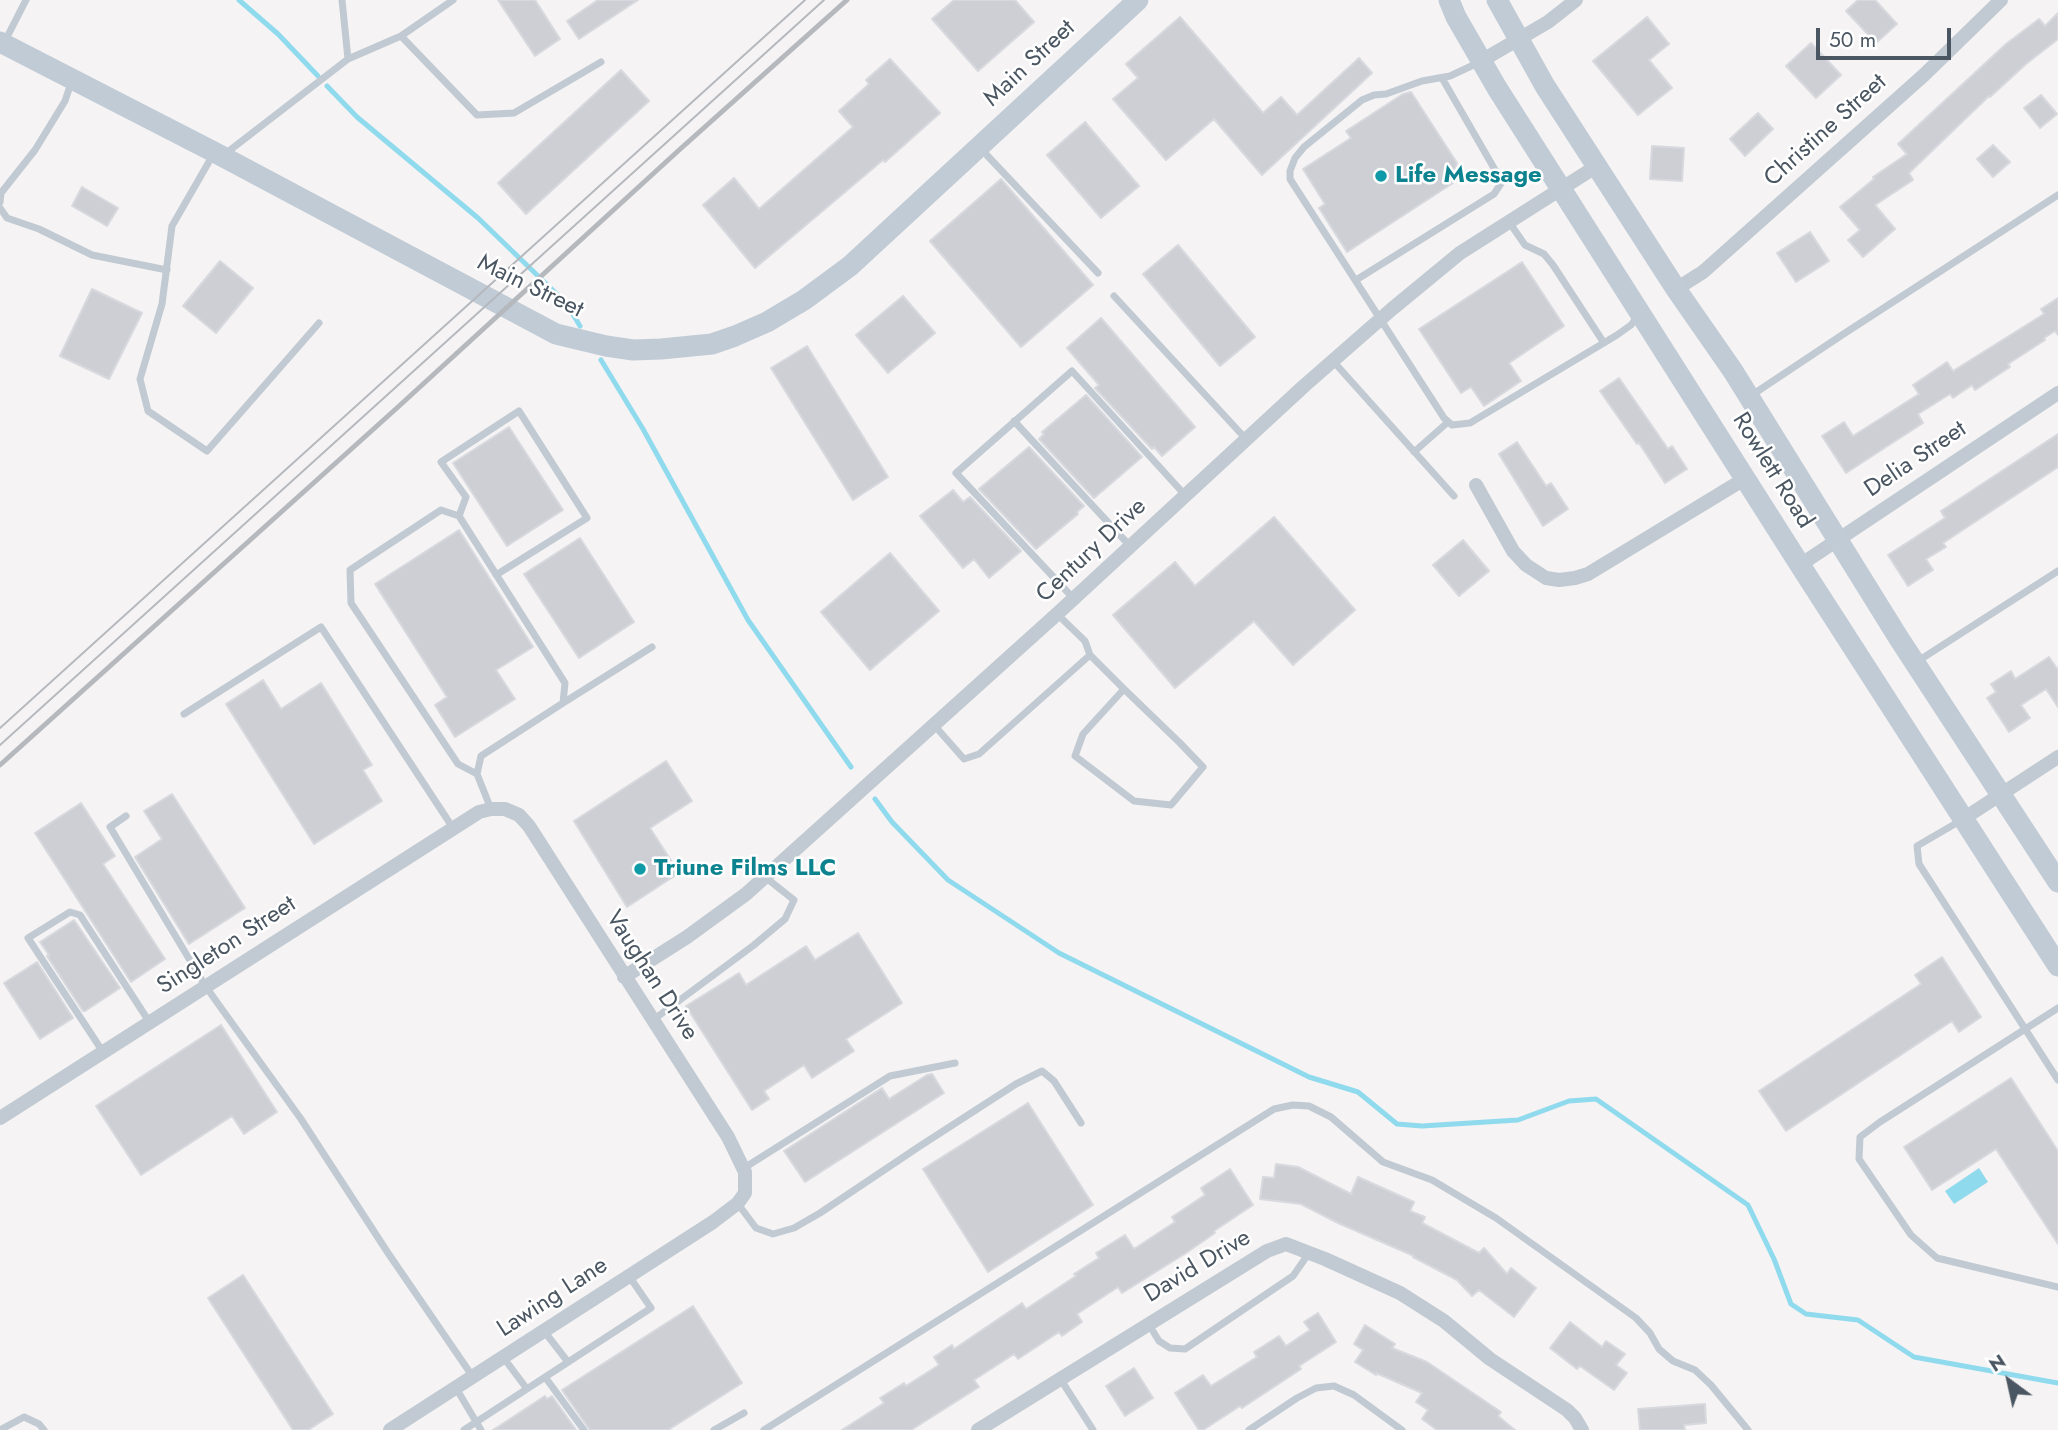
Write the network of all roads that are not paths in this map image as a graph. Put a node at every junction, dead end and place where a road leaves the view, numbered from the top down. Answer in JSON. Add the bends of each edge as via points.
{"nodes":[{"id":1,"x":26,"y":0,"type":"edge"},
{"id":2,"x":342,"y":0,"type":"edge"},
{"id":3,"x":453,"y":0,"type":"edge"},
{"id":4,"x":1138,"y":0,"type":"edge"},
{"id":5,"x":1449,"y":0,"type":"edge"},
{"id":6,"x":1497,"y":0,"type":"edge"},
{"id":7,"x":1576,"y":0,"type":"edge"},
{"id":8,"x":2001,"y":0,"type":"edge"},
{"id":9,"x":401,"y":36,"type":"junction"},
{"id":10,"x":1519,"y":40,"type":"junction"},
{"id":11,"x":2,"y":43,"type":"edge"},
{"id":12,"x":348,"y":59,"type":"junction"},
{"id":13,"x":1481,"y":61,"type":"junction"},
{"id":14,"x":601,"y":62,"type":"dead end"},
{"id":15,"x":1442,"y":78,"type":"junction"},
{"id":16,"x":73,"y":79,"type":"junction"},
{"id":17,"x":979,"y":147,"type":"junction"},
{"id":18,"x":218,"y":154,"type":"junction"},
{"id":19,"x":1597,"y":166,"type":"junction"},
{"id":20,"x":1561,"y":188,"type":"junction"},
{"id":21,"x":2058,"y":195,"type":"edge"},
{"id":22,"x":0,"y":202,"type":"edge"},
{"id":23,"x":0,"y":208,"type":"edge"},
{"id":24,"x":1509,"y":222,"type":"junction"},
{"id":25,"x":167,"y":270,"type":"junction"},
{"id":26,"x":1098,"y":273,"type":"dead end"},
{"id":27,"x":1356,"y":280,"type":"junction"},
{"id":28,"x":1676,"y":289,"type":"junction"},
{"id":29,"x":1114,"y":296,"type":"dead end"},
{"id":30,"x":1640,"y":314,"type":"junction"},
{"id":31,"x":1381,"y":319,"type":"junction"},
{"id":32,"x":320,"y":323,"type":"dead end"},
{"id":33,"x":1604,"y":344,"type":"junction"},
{"id":34,"x":1332,"y":361,"type":"junction"},
{"id":35,"x":2058,"y":393,"type":"edge"},
{"id":36,"x":1749,"y":398,"type":"junction"},
{"id":37,"x":1014,"y":421,"type":"junction"},
{"id":38,"x":1448,"y":422,"type":"junction"},
{"id":39,"x":1246,"y":439,"type":"junction"},
{"id":40,"x":1414,"y":452,"type":"junction"},
{"id":41,"x":1746,"y":478,"type":"junction"},
{"id":42,"x":1476,"y":485,"type":"dead end"},
{"id":43,"x":1186,"y":495,"type":"junction"},
{"id":44,"x":1454,"y":496,"type":"dead end"},
{"id":45,"x":459,"y":516,"type":"junction"},
{"id":46,"x":1837,"y":540,"type":"junction"},
{"id":47,"x":1131,"y":546,"type":"junction"},
{"id":48,"x":1800,"y":565,"type":"junction"},
{"id":49,"x":2058,"y":571,"type":"edge"},
{"id":50,"x":496,"y":575,"type":"junction"},
{"id":51,"x":1074,"y":599,"type":"junction"},
{"id":52,"x":1057,"y":614,"type":"junction"},
{"id":53,"x":652,"y":647,"type":"dead end"},
{"id":54,"x":1090,"y":655,"type":"junction"},
{"id":55,"x":1914,"y":664,"type":"junction"},
{"id":56,"x":1124,"y":689,"type":"junction"},
{"id":57,"x":563,"y":703,"type":"junction"},
{"id":58,"x":184,"y":714,"type":"dead end"},
{"id":59,"x":933,"y":725,"type":"junction"},
{"id":60,"x":2058,"y":757,"type":"edge"},
{"id":61,"x":477,"y":774,"type":"junction"},
{"id":62,"x":2002,"y":795,"type":"junction"},
{"id":63,"x":485,"y":810,"type":"junction"},
{"id":64,"x":126,"y":816,"type":"dead end"},
{"id":65,"x":1963,"y":819,"type":"junction"},
{"id":66,"x":454,"y":828,"type":"junction"},
{"id":67,"x":765,"y":877,"type":"junction"},
{"id":68,"x":2058,"y":882,"type":"edge"},
{"id":69,"x":2058,"y":966,"type":"edge"},
{"id":70,"x":624,"y":978,"type":"junction"},
{"id":71,"x":206,"y":987,"type":"junction"},
{"id":72,"x":2058,"y":1008,"type":"edge"},
{"id":73,"x":652,"y":1021,"type":"junction"},
{"id":74,"x":150,"y":1023,"type":"junction"},
{"id":75,"x":2024,"y":1029,"type":"junction"},
{"id":76,"x":103,"y":1053,"type":"junction"},
{"id":77,"x":955,"y":1063,"type":"dead end"},
{"id":78,"x":2058,"y":1080,"type":"edge"},
{"id":79,"x":0,"y":1118,"type":"edge"},
{"id":80,"x":1081,"y":1123,"type":"dead end"},
{"id":81,"x":744,"y":1168,"type":"junction"},
{"id":82,"x":738,"y":1203,"type":"junction"},
{"id":83,"x":1309,"y":1253,"type":"junction"},
{"id":84,"x":629,"y":1276,"type":"junction"},
{"id":85,"x":2058,"y":1287,"type":"edge"},
{"id":86,"x":1149,"y":1323,"type":"junction"},
{"id":87,"x":544,"y":1331,"type":"junction"},
{"id":88,"x":503,"y":1357,"type":"junction"},
{"id":89,"x":568,"y":1362,"type":"junction"},
{"id":90,"x":473,"y":1377,"type":"junction"},
{"id":91,"x":545,"y":1377,"type":"junction"},
{"id":92,"x":1060,"y":1379,"type":"junction"},
{"id":93,"x":456,"y":1388,"type":"junction"},
{"id":94,"x":527,"y":1389,"type":"junction"},
{"id":95,"x":744,"y":1413,"type":"dead end"},
{"id":96,"x":476,"y":1422,"type":"junction"},
{"id":97,"x":398,"y":1428,"type":"edge"},
{"id":98,"x":0,"y":1430,"type":"edge"},
{"id":99,"x":44,"y":1430,"type":"edge"},
{"id":100,"x":464,"y":1430,"type":"edge"},
{"id":101,"x":481,"y":1430,"type":"edge"},
{"id":102,"x":584,"y":1430,"type":"edge"},
{"id":103,"x":715,"y":1430,"type":"edge"},
{"id":104,"x":764,"y":1430,"type":"edge"},
{"id":105,"x":978,"y":1430,"type":"edge"},
{"id":106,"x":1093,"y":1430,"type":"edge"},
{"id":107,"x":1249,"y":1430,"type":"edge"},
{"id":108,"x":1402,"y":1430,"type":"edge"},
{"id":109,"x":1582,"y":1430,"type":"edge"},
{"id":110,"x":1748,"y":1430,"type":"edge"}],
"edges":[{"from":1,"to":11,"type":"lane"},
{"from":2,"to":12,"type":"lane"},
{"from":3,"to":9,"type":"lane"},
{"from":4,"to":17,"type":"main road","name":"Main Street"},
{"from":5,"to":13,"type":"main road","name":"Rowlett Road"},
{"from":6,"to":10,"type":"main road","name":"Rowlett Road"},
{"from":7,"to":10,"type":"street"},
{"from":8,"to":28,"type":"street","name":"Christine Street","via":[[1703,272]]},
{"from":9,"to":12,"type":"lane"},
{"from":9,"to":14,"type":"lane","via":[[477,114],[514,113]]},
{"from":10,"to":13,"type":"street"},
{"from":10,"to":19,"type":"main road","name":"Rowlett Road"},
{"from":11,"to":16,"type":"main road","name":"Main Street"},
{"from":12,"to":18,"type":"lane"},
{"from":13,"to":15,"type":"lane"},
{"from":13,"to":20,"type":"main road","name":"Rowlett Road"},
{"from":15,"to":27,"type":"lane","via":[[1502,182],[1494,194]]},
{"from":15,"to":27,"type":"lane","via":[[1362,100],[1295,158],[1290,179]]},
{"from":16,"to":18,"type":"main road","name":"Main Street"},
{"from":16,"to":22,"type":"lane","via":[[65,101],[35,150],[1,192]]},
{"from":17,"to":18,"type":"main road","name":"Main Street","via":[[850,266],[767,322],[712,344],[633,350],[556,334]]},
{"from":17,"to":26,"type":"lane"},
{"from":18,"to":25,"type":"lane","via":[[172,226]]},
{"from":19,"to":20,"type":"street","name":"Century Drive"},
{"from":19,"to":28,"type":"main road","name":"Rowlett Road"},
{"from":20,"to":24,"type":"street","name":"Century Drive"},
{"from":20,"to":30,"type":"main road","name":"Rowlett Road"},
{"from":21,"to":36,"type":"lane"},
{"from":23,"to":25,"type":"lane","via":[[7,218],[92,255]]},
{"from":24,"to":31,"type":"street","name":"Century Drive","via":[[1460,253]]},
{"from":24,"to":33,"type":"lane","via":[[1525,245],[1544,254],[1553,265]]},
{"from":25,"to":32,"type":"lane","via":[[140,379],[148,411],[207,452]]},
{"from":27,"to":31,"type":"lane"},
{"from":28,"to":36,"type":"main road","name":"Rowlett Road"},
{"from":29,"to":39,"type":"lane"},
{"from":30,"to":33,"type":"lane"},
{"from":30,"to":41,"type":"main road","name":"Rowlett Road"},
{"from":31,"to":34,"type":"street","name":"Century Drive"},
{"from":31,"to":38,"type":"lane"},
{"from":33,"to":38,"type":"lane","via":[[1470,423]]},
{"from":34,"to":39,"type":"street","name":"Century Drive"},
{"from":34,"to":40,"type":"lane"},
{"from":35,"to":46,"type":"street","name":"Delia Street"},
{"from":36,"to":46,"type":"main road","name":"Rowlett Road"},
{"from":37,"to":43,"type":"lane","via":[[1072,371]]},
{"from":37,"to":47,"type":"lane"},
{"from":37,"to":51,"type":"lane","via":[[956,473]]},
{"from":38,"to":40,"type":"lane"},
{"from":39,"to":43,"type":"street","name":"Century Drive"},
{"from":40,"to":44,"type":"lane"},
{"from":41,"to":42,"type":"street","via":[[1588,574],[1559,580],[1546,578],[1513,551]]},
{"from":41,"to":48,"type":"main road","name":"Rowlett Road"},
{"from":43,"to":47,"type":"street","name":"Century Drive"},
{"from":45,"to":50,"type":"lane"},
{"from":45,"to":50,"type":"lane","via":[[466,497],[442,461],[519,411],[587,518]]},
{"from":45,"to":61,"type":"lane","via":[[441,510],[350,570],[351,603],[458,764]]},
{"from":46,"to":48,"type":"street","name":"Delia Street"},
{"from":46,"to":55,"type":"main road","name":"Rowlett Road"},
{"from":47,"to":51,"type":"street","name":"Century Drive"},
{"from":48,"to":65,"type":"main road","name":"Rowlett Road"},
{"from":49,"to":55,"type":"lane"},
{"from":50,"to":57,"type":"lane","via":[[565,683]]},
{"from":51,"to":52,"type":"street","name":"Century Drive"},
{"from":52,"to":54,"type":"lane","via":[[1085,641]]},
{"from":52,"to":59,"type":"street","name":"Century Drive"},
{"from":53,"to":57,"type":"lane"},
{"from":54,"to":56,"type":"lane"},
{"from":54,"to":59,"type":"lane","via":[[979,754],[964,759]]},
{"from":55,"to":62,"type":"main road","name":"Rowlett Road"},
{"from":56,"to":56,"type":"lane","via":[[1203,767],[1171,804],[1134,801],[1075,756],[1083,734]]},
{"from":57,"to":61,"type":"lane","via":[[481,756]]},
{"from":58,"to":66,"type":"lane","via":[[321,626]]},
{"from":59,"to":67,"type":"street","name":"Century Drive"},
{"from":60,"to":62,"type":"street"},
{"from":61,"to":63,"type":"lane"},
{"from":62,"to":65,"type":"street"},
{"from":62,"to":68,"type":"main road","name":"Rowlett Road"},
{"from":63,"to":66,"type":"street","name":"Singleton Street"},
{"from":63,"to":70,"type":"street","name":"Vaughan Drive","via":[[505,809],[519,815],[529,827]]},
{"from":64,"to":71,"type":"lane","via":[[110,827]]},
{"from":65,"to":69,"type":"main road","name":"Rowlett Road"},
{"from":65,"to":75,"type":"lane","via":[[1917,846],[1919,864]]},
{"from":66,"to":71,"type":"street","name":"Singleton Street"},
{"from":67,"to":70,"type":"street","name":"Century Drive"},
{"from":67,"to":73,"type":"lane","via":[[794,900],[785,919]]},
{"from":70,"to":73,"type":"street","name":"Vaughan Drive"},
{"from":71,"to":74,"type":"street","name":"Singleton Street"},
{"from":71,"to":90,"type":"lane","via":[[301,1119]]},
{"from":72,"to":75,"type":"lane"},
{"from":73,"to":81,"type":"street","name":"Vaughan Drive"},
{"from":74,"to":76,"type":"street","name":"Singleton Street"},
{"from":74,"to":76,"type":"lane","via":[[80,915],[70,912],[28,938]]},
{"from":75,"to":78,"type":"lane"},
{"from":75,"to":85,"type":"lane","via":[[1860,1137],[1859,1159],[1911,1235],[1937,1258]]},
{"from":76,"to":79,"type":"street","name":"Singleton Street"},
{"from":77,"to":81,"type":"lane","via":[[890,1076]]},
{"from":80,"to":82,"type":"lane","via":[[1042,1071],[793,1228],[773,1234],[756,1228]]},
{"from":81,"to":82,"type":"street","via":[[745,1193]]},
{"from":82,"to":84,"type":"street","name":"Lawing Lane"},
{"from":83,"to":86,"type":"street","name":"David Drive","via":[[1286,1244],[1267,1251]]},
{"from":83,"to":86,"type":"lane","via":[[1293,1276],[1185,1349],[1170,1348]]},
{"from":83,"to":109,"type":"street","name":"David Drive","via":[[1400,1293],[1444,1321],[1490,1359],[1567,1410]]},
{"from":84,"to":87,"type":"street","name":"Lawing Lane"},
{"from":84,"to":89,"type":"lane","via":[[651,1308]]},
{"from":86,"to":92,"type":"street","name":"David Drive"},
{"from":87,"to":88,"type":"street","name":"Lawing Lane"},
{"from":87,"to":89,"type":"lane"},
{"from":88,"to":90,"type":"street","name":"Lawing Lane"},
{"from":88,"to":94,"type":"lane"},
{"from":89,"to":91,"type":"lane"},
{"from":90,"to":93,"type":"street","name":"Lawing Lane"},
{"from":91,"to":94,"type":"lane"},
{"from":91,"to":102,"type":"lane"},
{"from":92,"to":105,"type":"street","name":"David Drive"},
{"from":92,"to":106,"type":"lane"},
{"from":93,"to":96,"type":"lane"},
{"from":93,"to":97,"type":"street","name":"Lawing Lane"},
{"from":94,"to":96,"type":"lane"},
{"from":95,"to":103,"type":"lane"},
{"from":96,"to":100,"type":"lane"},
{"from":96,"to":101,"type":"lane"},
{"from":98,"to":99,"type":"lane","via":[[24,1418]]},
{"from":104,"to":110,"type":"lane","via":[[1274,1109],[1293,1105],[1309,1106],[1331,1117],[1383,1162],[1432,1180],[1496,1218],[1636,1318],[1659,1349],[1695,1370]]},
{"from":107,"to":108,"type":"lane","via":[[1316,1388],[1334,1386]]}]}
